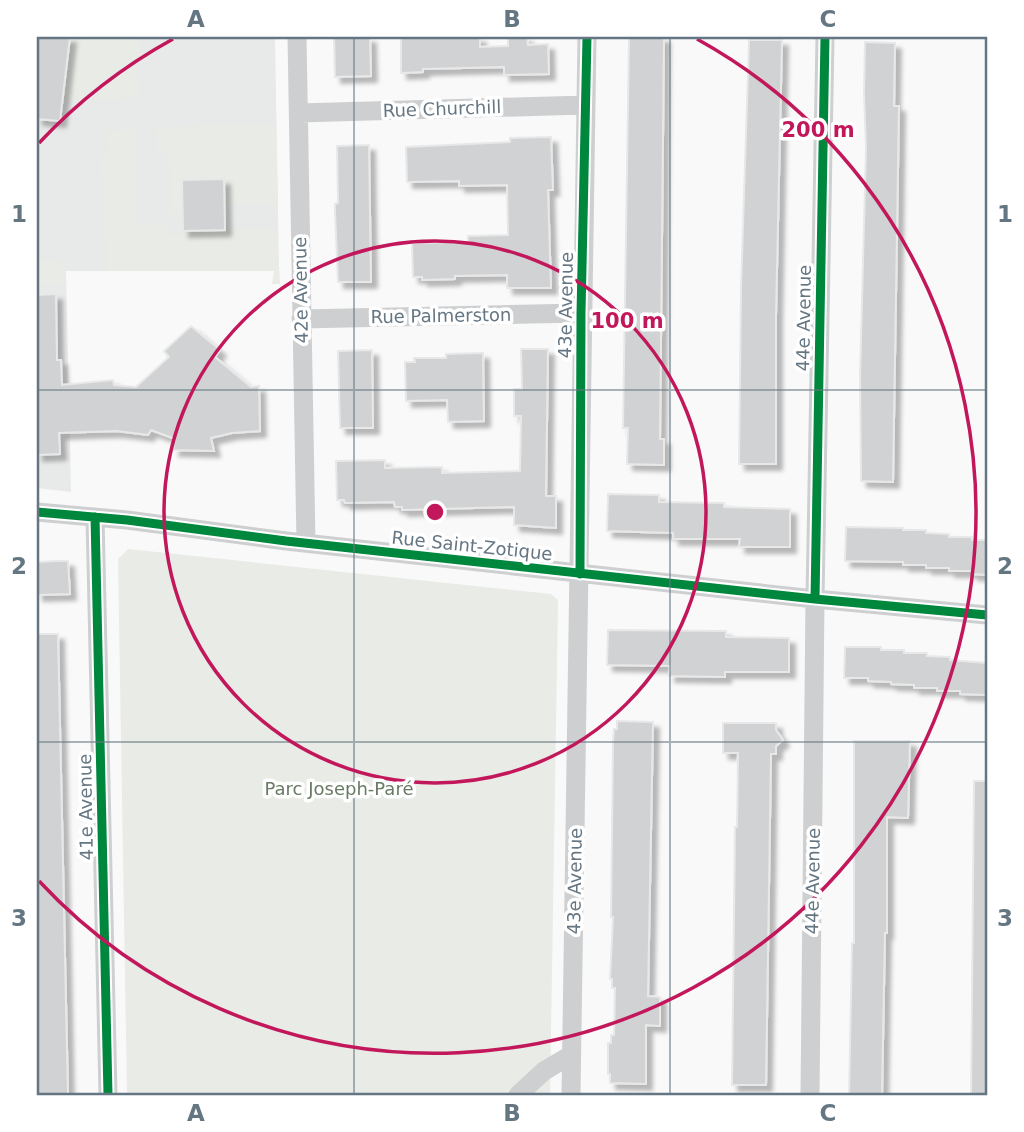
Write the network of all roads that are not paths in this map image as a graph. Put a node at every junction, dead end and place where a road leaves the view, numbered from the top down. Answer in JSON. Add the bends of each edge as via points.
{"nodes":[{"id":1,"x":297,"y":37,"type":"edge"},
{"id":2,"x":587,"y":37,"type":"edge"},
{"id":3,"x":825,"y":37,"type":"edge"},
{"id":4,"x":586,"y":105,"type":"junction"},
{"id":5,"x":299,"y":113,"type":"junction"},
{"id":6,"x":581,"y":313,"type":"junction"},
{"id":7,"x":301,"y":319,"type":"junction"},
{"id":8,"x":37,"y":512,"type":"edge"},
{"id":9,"x":95,"y":517,"type":"junction"},
{"id":10,"x":306,"y":543,"type":"junction"},
{"id":11,"x":580,"y":573,"type":"junction"},
{"id":12,"x":815,"y":600,"type":"junction"},
{"id":13,"x":987,"y":615,"type":"edge"},
{"id":14,"x":572,"y":1055,"type":"junction"},
{"id":15,"x":108,"y":1095,"type":"edge"},
{"id":16,"x":518,"y":1095,"type":"edge"},
{"id":17,"x":571,"y":1095,"type":"edge"},
{"id":18,"x":810,"y":1095,"type":"edge"}],
"edges":[{"from":1,"to":5,"type":"street","name":"42e Avenue"},
{"from":2,"to":4,"type":"street","name":"43e Avenue"},
{"from":3,"to":12,"type":"street","name":"44e Avenue"},
{"from":4,"to":5,"type":"street","name":"Rue Churchill"},
{"from":4,"to":6,"type":"street","name":"43e Avenue"},
{"from":5,"to":7,"type":"street","name":"42e Avenue"},
{"from":6,"to":7,"type":"street","name":"Rue Palmerston"},
{"from":6,"to":11,"type":"street","name":"43e Avenue"},
{"from":7,"to":10,"type":"street","name":"42e Avenue"},
{"from":8,"to":9,"type":"street","name":"Rue Saint-Zotique"},
{"from":9,"to":10,"type":"street","name":"Rue Saint-Zotique"},
{"from":9,"to":15,"type":"street","name":"41e Avenue"},
{"from":10,"to":11,"type":"street","name":"Rue Saint-Zotique"},
{"from":11,"to":12,"type":"street","name":"Rue Saint-Zotique"},
{"from":11,"to":14,"type":"street","name":"43e Avenue"},
{"from":12,"to":13,"type":"street","name":"Rue Saint-Zotique"},
{"from":12,"to":18,"type":"street","name":"44e Avenue"},
{"from":14,"to":16,"type":"street","via":[[544,1071]]},
{"from":14,"to":17,"type":"street","name":"43e Avenue"}]}
